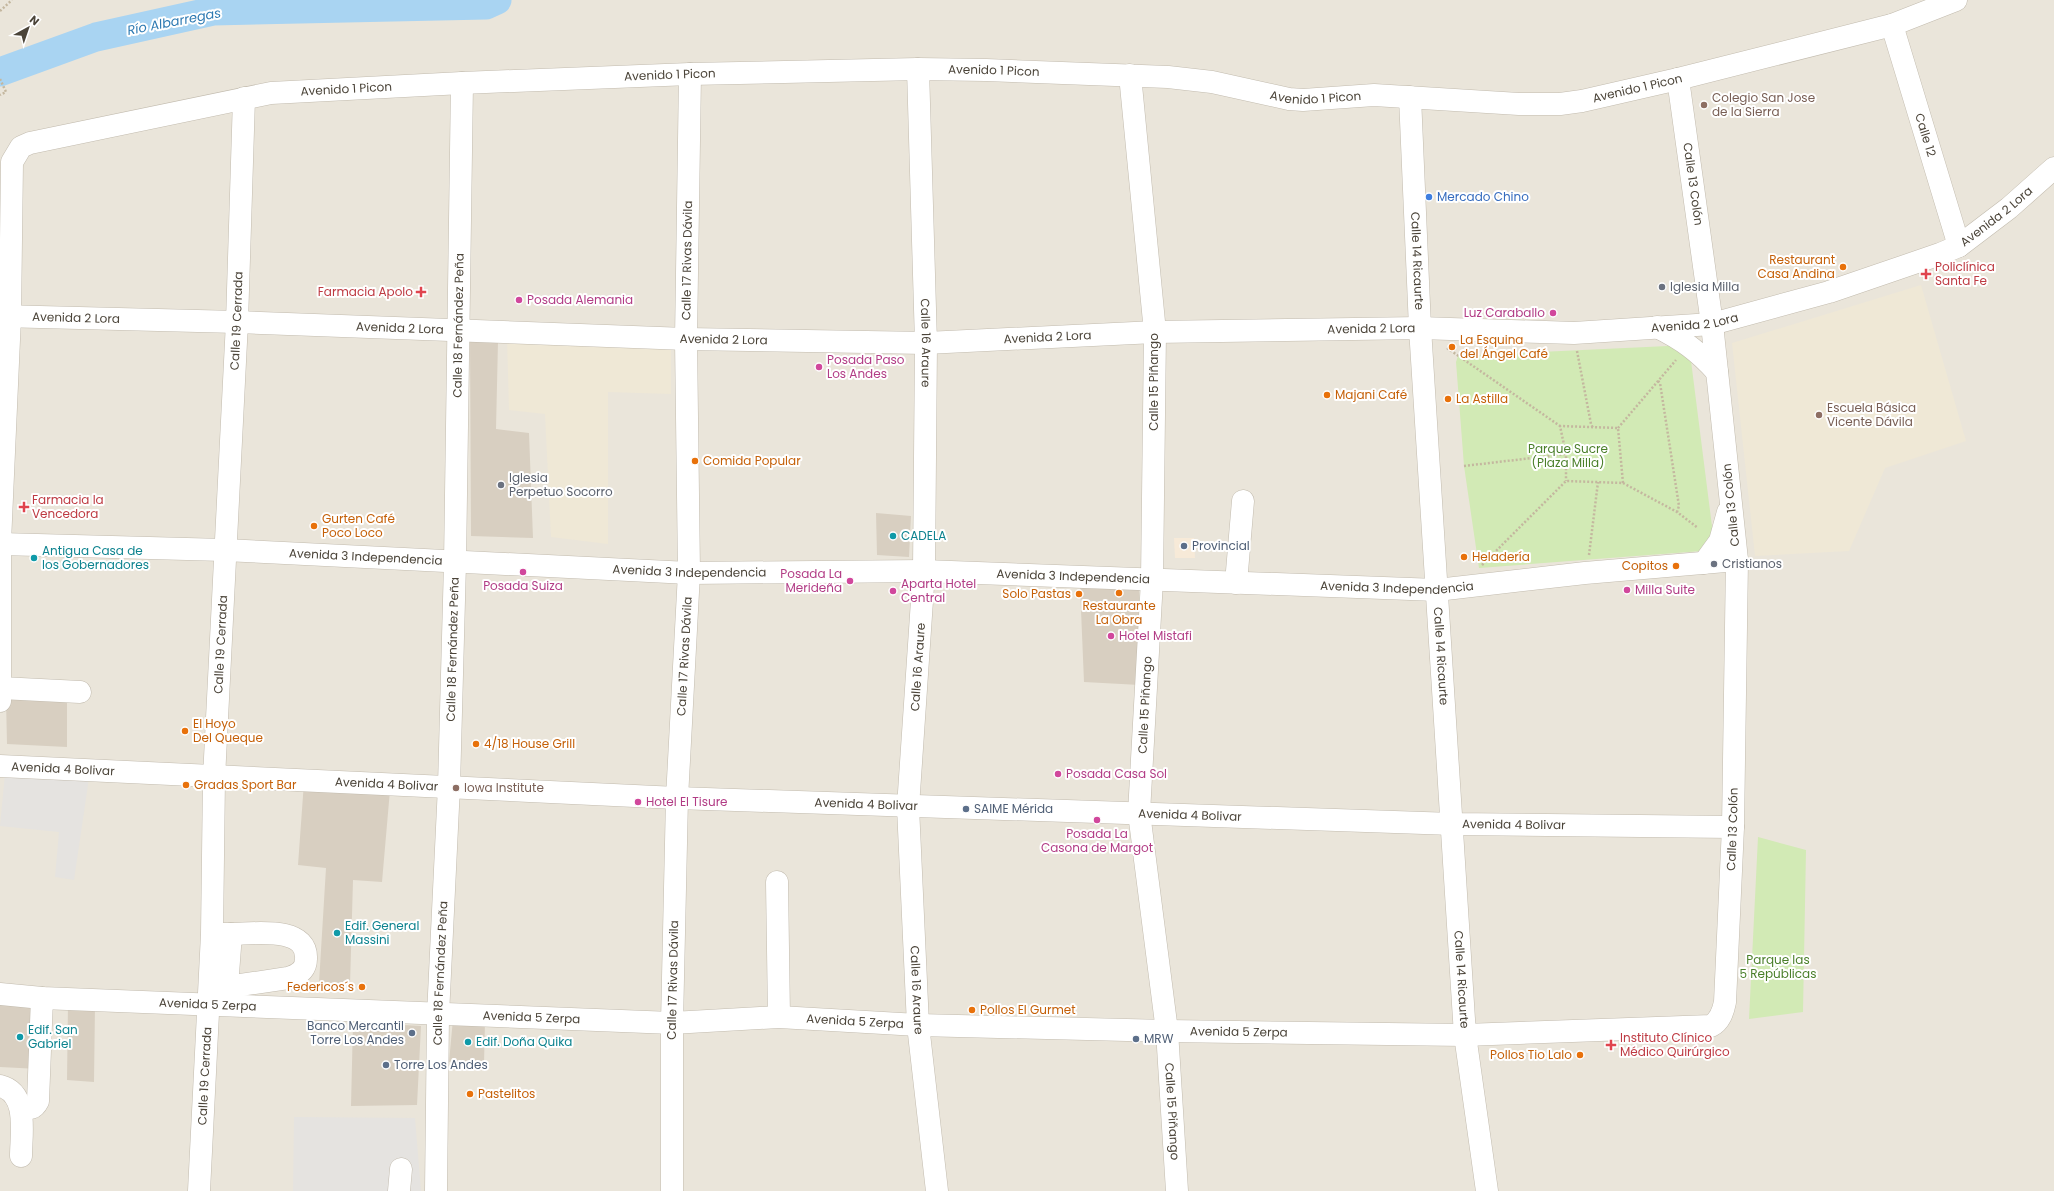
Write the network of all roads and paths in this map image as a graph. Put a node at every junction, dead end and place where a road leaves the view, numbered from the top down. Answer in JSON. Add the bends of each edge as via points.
{"nodes":[{"id":1,"x":12,"y":0,"type":"edge"},
{"id":2,"x":1956,"y":0,"type":"edge"},
{"id":3,"x":0,"y":11,"type":"edge"},
{"id":4,"x":1892,"y":25,"type":"junction"},
{"id":5,"x":918,"y":69,"type":"junction"},
{"id":6,"x":690,"y":74,"type":"junction"},
{"id":7,"x":1130,"y":75,"type":"junction"},
{"id":8,"x":1678,"y":78,"type":"junction"},
{"id":9,"x":0,"y":79,"type":"edge"},
{"id":10,"x":462,"y":83,"type":"junction"},
{"id":11,"x":0,"y":95,"type":"edge"},
{"id":12,"x":1410,"y":97,"type":"junction"},
{"id":13,"x":244,"y":98,"type":"junction"},
{"id":14,"x":2054,"y":168,"type":"edge"},
{"id":15,"x":1959,"y":246,"type":"junction"},
{"id":16,"x":5,"y":316,"type":"edge"},
{"id":17,"x":237,"y":322,"type":"junction"},
{"id":18,"x":1712,"y":324,"type":"junction"},
{"id":19,"x":1657,"y":327,"type":"junction"},
{"id":20,"x":1420,"y":328,"type":"junction"},
{"id":21,"x":459,"y":331,"type":"junction"},
{"id":22,"x":1155,"y":332,"type":"junction"},
{"id":23,"x":1574,"y":332,"type":"junction"},
{"id":24,"x":686,"y":339,"type":"junction"},
{"id":25,"x":926,"y":343,"type":"junction"},
{"id":26,"x":1689,"y":345,"type":"junction"},
{"id":27,"x":1445,"y":347,"type":"dead end"},
{"id":28,"x":1717,"y":372,"type":"junction"},
{"id":29,"x":1658,"y":381,"type":"junction"},
{"id":30,"x":1560,"y":426,"type":"junction"},
{"id":31,"x":1594,"y":428,"type":"junction"},
{"id":32,"x":1618,"y":428,"type":"junction"},
{"id":33,"x":1566,"y":454,"type":"junction"},
{"id":34,"x":1464,"y":466,"type":"dead end"},
{"id":35,"x":1566,"y":481,"type":"junction"},
{"id":36,"x":1598,"y":482,"type":"junction"},
{"id":37,"x":1623,"y":483,"type":"junction"},
{"id":38,"x":1730,"y":497,"type":"junction"},
{"id":39,"x":1243,"y":501,"type":"dead end"},
{"id":40,"x":1677,"y":512,"type":"junction"},
{"id":41,"x":1698,"y":528,"type":"dead end"},
{"id":42,"x":0,"y":543,"type":"edge"},
{"id":43,"x":224,"y":550,"type":"junction"},
{"id":44,"x":0,"y":555,"type":"edge"},
{"id":45,"x":1737,"y":560,"type":"junction"},
{"id":46,"x":455,"y":563,"type":"junction"},
{"id":47,"x":1704,"y":563,"type":"junction"},
{"id":48,"x":1479,"y":568,"type":"dead end"},
{"id":49,"x":924,"y":571,"type":"junction"},
{"id":50,"x":689,"y":573,"type":"junction"},
{"id":51,"x":1585,"y":574,"type":"junction"},
{"id":52,"x":1152,"y":580,"type":"junction"},
{"id":53,"x":1236,"y":583,"type":"junction"},
{"id":54,"x":1437,"y":590,"type":"junction"},
{"id":55,"x":80,"y":692,"type":"dead end"},
{"id":56,"x":0,"y":694,"type":"edge"},
{"id":57,"x":0,"y":766,"type":"edge"},
{"id":58,"x":214,"y":778,"type":"junction"},
{"id":59,"x":449,"y":786,"type":"junction"},
{"id":60,"x":677,"y":798,"type":"junction"},
{"id":61,"x":908,"y":806,"type":"junction"},
{"id":62,"x":1139,"y":813,"type":"junction"},
{"id":63,"x":1453,"y":824,"type":"junction"},
{"id":64,"x":1733,"y":827,"type":"junction"},
{"id":65,"x":777,"y":882,"type":"dead end"},
{"id":66,"x":222,"y":934,"type":"junction"},
{"id":67,"x":0,"y":994,"type":"edge"},
{"id":68,"x":215,"y":996,"type":"junction"},
{"id":69,"x":42,"y":998,"type":"junction"},
{"id":70,"x":438,"y":1015,"type":"junction"},
{"id":71,"x":779,"y":1017,"type":"junction"},
{"id":72,"x":672,"y":1023,"type":"junction"},
{"id":73,"x":918,"y":1025,"type":"junction"},
{"id":74,"x":1711,"y":1026,"type":"joint"},
{"id":75,"x":1167,"y":1031,"type":"junction"},
{"id":76,"x":1465,"y":1035,"type":"junction"},
{"id":77,"x":0,"y":1086,"type":"edge"},
{"id":78,"x":21,"y":1108,"type":"junction"},
{"id":79,"x":20,"y":1156,"type":"dead end"},
{"id":80,"x":400,"y":1169,"type":"dead end"},
{"id":81,"x":200,"y":1191,"type":"edge"},
{"id":82,"x":400,"y":1191,"type":"edge"},
{"id":83,"x":436,"y":1191,"type":"edge"},
{"id":84,"x":672,"y":1191,"type":"edge"},
{"id":85,"x":937,"y":1191,"type":"edge"},
{"id":86,"x":1177,"y":1191,"type":"edge"},
{"id":87,"x":1487,"y":1191,"type":"edge"}],
"edges":[{"from":1,"to":3,"type":"path"},
{"from":2,"to":4,"type":"street","name":"Avenido 1 Picon"},
{"from":4,"to":8,"type":"street","name":"Avenido 1 Picon"},
{"from":4,"to":15,"type":"street","name":"Calle 12"},
{"from":5,"to":6,"type":"street","name":"Avenido 1 Picon"},
{"from":5,"to":7,"type":"street","name":"Avenido 1 Picon"},
{"from":5,"to":25,"type":"street","name":"Calle 16 Araure"},
{"from":6,"to":10,"type":"street","name":"Avenido 1 Picon"},
{"from":6,"to":24,"type":"street","name":"Calle 17 Rivas Dávila"},
{"from":7,"to":12,"type":"street","name":"Avenido 1 Picon","via":[[1168,76],[1212,82],[1288,99],[1359,95]]},
{"from":7,"to":22,"type":"street","name":"Calle 15 Piñango"},
{"from":8,"to":12,"type":"street","name":"Avenido 1 Picon","via":[[1560,104]]},
{"from":8,"to":18,"type":"street","name":"Calle 13 Colón"},
{"from":9,"to":11,"type":"path","via":[[6,92]]},
{"from":10,"to":13,"type":"street","name":"Avenido 1 Picon","via":[[271,93]]},
{"from":10,"to":21,"type":"street","name":"Calle 18 Fernández Peña"},
{"from":12,"to":20,"type":"street","name":"Calle 14 Ricaurte"},
{"from":13,"to":16,"type":"street","name":"Avenido 1 Picon","via":[[21,147],[12,162]]},
{"from":13,"to":17,"type":"street","name":"Calle 19 Cerrada"},
{"from":14,"to":15,"type":"street","name":"Avenida 2 Lora","via":[[2009,208]]},
{"from":15,"to":18,"type":"street","name":"Avenida 2 Lora","via":[[1829,292]]},
{"from":16,"to":17,"type":"street","name":"Avenida 2 Lora"},
{"from":16,"to":42,"type":"street"},
{"from":17,"to":21,"type":"street","name":"Avenida 2 Lora"},
{"from":17,"to":43,"type":"street","name":"Calle 19 Cerrada"},
{"from":18,"to":19,"type":"street","name":"Avenida 2 Lora"},
{"from":18,"to":28,"type":"street","name":"Calle 13 Colón"},
{"from":19,"to":23,"type":"street","name":"Avenida 2 Lora"},
{"from":19,"to":26,"type":"street"},
{"from":20,"to":22,"type":"street","name":"Avenida 2 Lora"},
{"from":20,"to":23,"type":"street","name":"Avenida 2 Lora"},
{"from":20,"to":54,"type":"street","name":"Calle 14 Ricaurte"},
{"from":21,"to":24,"type":"street","name":"Avenida 2 Lora"},
{"from":21,"to":46,"type":"street","name":"Calle 18 Fernández Peña"},
{"from":22,"to":25,"type":"street","name":"Avenida 2 Lora"},
{"from":22,"to":52,"type":"street","name":"Calle 15 Piñango"},
{"from":23,"to":31,"type":"path","via":[[1591,424]]},
{"from":24,"to":25,"type":"street","name":"Avenida 2 Lora"},
{"from":24,"to":50,"type":"street","name":"Calle 17 Rivas Dávila"},
{"from":25,"to":49,"type":"street","name":"Calle 16 Araure"},
{"from":26,"to":28,"type":"street"},
{"from":26,"to":29,"type":"path"},
{"from":27,"to":30,"type":"path"},
{"from":28,"to":38,"type":"street","name":"Calle 13 Colón"},
{"from":29,"to":32,"type":"path"},
{"from":29,"to":40,"type":"path","via":[[1679,506]]},
{"from":30,"to":31,"type":"path"},
{"from":30,"to":33,"type":"path"},
{"from":31,"to":32,"type":"path"},
{"from":32,"to":37,"type":"path"},
{"from":33,"to":34,"type":"path"},
{"from":33,"to":35,"type":"path"},
{"from":35,"to":36,"type":"path"},
{"from":35,"to":48,"type":"path"},
{"from":36,"to":37,"type":"path"},
{"from":36,"to":51,"type":"path"},
{"from":37,"to":40,"type":"path"},
{"from":38,"to":45,"type":"street","name":"Calle 13 Colón"},
{"from":38,"to":47,"type":"street","via":[[1724,531]]},
{"from":39,"to":53,"type":"street"},
{"from":40,"to":41,"type":"path"},
{"from":42,"to":43,"type":"street","name":"Avenida 3 Independencia"},
{"from":43,"to":46,"type":"street","name":"Avenida 3 Independencia"},
{"from":43,"to":58,"type":"street","name":"Calle 19 Cerrada"},
{"from":44,"to":56,"type":"street"},
{"from":45,"to":47,"type":"street","name":"Avenida 3 Independencia"},
{"from":45,"to":64,"type":"street","name":"Calle 13 Colón"},
{"from":46,"to":50,"type":"street","name":"Avenida 3 Independencia"},
{"from":46,"to":59,"type":"street","name":"Calle 18 Fernández Peña"},
{"from":47,"to":51,"type":"street","name":"Avenida 3 Independencia"},
{"from":49,"to":50,"type":"street","name":"Avenida 3 Independencia"},
{"from":49,"to":52,"type":"street","name":"Avenida 3 Independencia"},
{"from":49,"to":61,"type":"street","name":"Calle 16 Araure"},
{"from":50,"to":60,"type":"street","name":"Calle 17 Rivas Dávila"},
{"from":51,"to":54,"type":"street","name":"Avenida 3 Independencia"},
{"from":52,"to":53,"type":"street","name":"Avenida 3 Independencia"},
{"from":52,"to":62,"type":"street","name":"Calle 15 Piñango"},
{"from":53,"to":54,"type":"street","name":"Avenida 3 Independencia"},
{"from":54,"to":63,"type":"street","name":"Calle 14 Ricaurte"},
{"from":55,"to":56,"type":"street"},
{"from":57,"to":58,"type":"street","name":"Avenida 4 Bolivar"},
{"from":58,"to":59,"type":"street","name":"Avenida 4 Bolivar"},
{"from":58,"to":66,"type":"street","name":"Calle 19 Cerrada"},
{"from":59,"to":60,"type":"street","name":"Avenida 4 Bolivar"},
{"from":59,"to":70,"type":"street","name":"Calle 18 Fernández Peña"},
{"from":60,"to":61,"type":"street","name":"Avenida 4 Bolivar"},
{"from":60,"to":72,"type":"street","name":"Calle 17 Rivas Dávila"},
{"from":61,"to":62,"type":"street","name":"Avenida 4 Bolivar"},
{"from":61,"to":73,"type":"street","name":"Calle 16 Araure"},
{"from":62,"to":63,"type":"street","name":"Avenida 4 Bolivar"},
{"from":62,"to":75,"type":"street","name":"Calle 15 Piñango"},
{"from":63,"to":64,"type":"street","name":"Avenida 4 Bolivar"},
{"from":63,"to":76,"type":"street","name":"Calle 14 Ricaurte"},
{"from":64,"to":74,"type":"street","name":"Calle 13 Colón","via":[[1725,1002],[1717,1023]]},
{"from":65,"to":71,"type":"street"},
{"from":66,"to":68,"type":"street","name":"Calle 19 Cerrada"},
{"from":66,"to":68,"type":"street","via":[[291,936],[300,941],[306,952],[306,960],[305,967],[298,974],[288,978]]},
{"from":67,"to":69,"type":"street","name":"Avenida 5 Zerpa"},
{"from":68,"to":69,"type":"street","name":"Avenida 5 Zerpa"},
{"from":68,"to":70,"type":"street","name":"Avenida 5 Zerpa"},
{"from":68,"to":81,"type":"street","name":"Calle 19 Cerrada"},
{"from":69,"to":78,"type":"street","via":[[38,1101],[30,1109]]},
{"from":70,"to":72,"type":"street","name":"Avenida 5 Zerpa"},
{"from":70,"to":83,"type":"street","name":"Calle 18 Fernández Peña"},
{"from":71,"to":72,"type":"street","name":"Avenida 5 Zerpa"},
{"from":71,"to":73,"type":"street","name":"Avenida 5 Zerpa"},
{"from":72,"to":84,"type":"street","name":"Calle 17 Rivas Dávila"},
{"from":73,"to":75,"type":"street","name":"Avenida 5 Zerpa"},
{"from":73,"to":85,"type":"street","name":"Calle 16 Araure"},
{"from":74,"to":76,"type":"street","name":"Avenida 5 Zerpa"},
{"from":75,"to":76,"type":"street","name":"Avenida 5 Zerpa"},
{"from":75,"to":86,"type":"street","name":"Calle 15 Piñango"},
{"from":76,"to":87,"type":"street","name":"Calle 14 Ricaurte"},
{"from":77,"to":78,"type":"street","via":[[10,1091]]},
{"from":78,"to":79,"type":"street"},
{"from":80,"to":82,"type":"street"}]}
